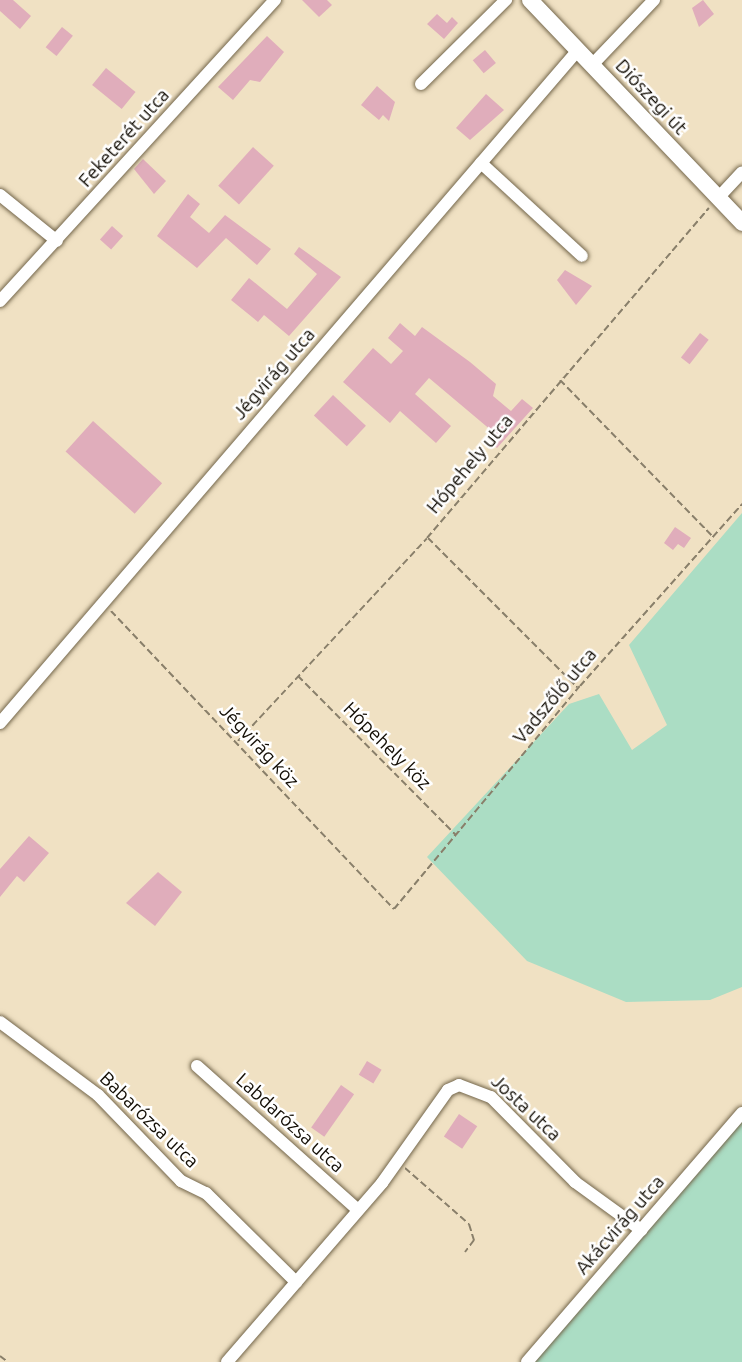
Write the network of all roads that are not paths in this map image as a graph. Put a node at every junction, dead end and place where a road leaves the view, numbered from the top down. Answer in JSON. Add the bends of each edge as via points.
{"nodes":[{"id":1,"x":275,"y":0,"type":"edge"},
{"id":2,"x":506,"y":0,"type":"edge"},
{"id":3,"x":530,"y":0,"type":"edge"},
{"id":4,"x":654,"y":0,"type":"edge"},
{"id":5,"x":578,"y":50,"type":"junction"},
{"id":6,"x":592,"y":65,"type":"junction"},
{"id":7,"x":421,"y":84,"type":"dead end"},
{"id":8,"x":481,"y":163,"type":"junction"},
{"id":9,"x":742,"y":172,"type":"edge"},
{"id":10,"x":0,"y":195,"type":"edge"},
{"id":11,"x":718,"y":198,"type":"junction"},
{"id":12,"x":742,"y":223,"type":"edge"},
{"id":13,"x":57,"y":241,"type":"junction"},
{"id":14,"x":582,"y":256,"type":"dead end"},
{"id":15,"x":0,"y":301,"type":"edge"},
{"id":16,"x":0,"y":723,"type":"edge"},
{"id":17,"x":0,"y":1022,"type":"edge"},
{"id":18,"x":197,"y":1066,"type":"dead end"},
{"id":19,"x":742,"y":1113,"type":"edge"},
{"id":20,"x":358,"y":1210,"type":"junction"},
{"id":21,"x":641,"y":1230,"type":"junction"},
{"id":22,"x":296,"y":1282,"type":"junction"},
{"id":23,"x":227,"y":1362,"type":"edge"},
{"id":24,"x":527,"y":1362,"type":"edge"}],
"edges":[{"from":1,"to":13,"type":"street","name":"Feketerét utca"},
{"from":2,"to":7,"type":"street"},
{"from":3,"to":5,"type":"main road","name":"Diószegi út"},
{"from":4,"to":6,"type":"street"},
{"from":5,"to":6,"type":"main road","name":"Diószegi út"},
{"from":5,"to":8,"type":"street","name":"Jégvirág utca"},
{"from":6,"to":11,"type":"main road","name":"Diószegi út"},
{"from":8,"to":14,"type":"street"},
{"from":8,"to":16,"type":"street","name":"Jégvirág utca"},
{"from":9,"to":11,"type":"street"},
{"from":10,"to":13,"type":"street"},
{"from":11,"to":12,"type":"main road","name":"Diószegi út"},
{"from":13,"to":15,"type":"street","name":"Feketerét utca"},
{"from":17,"to":22,"type":"street","name":"Babarózsa utca","via":[[99,1095],[181,1181],[206,1194]]},
{"from":18,"to":20,"type":"street","name":"Labdarózsa utca"},
{"from":19,"to":21,"type":"street","name":"Akácvirág utca"},
{"from":20,"to":21,"type":"street","name":"Josta utca","via":[[448,1090],[473,1086],[491,1097],[575,1182]]},
{"from":20,"to":22,"type":"street","name":"Josta utca"},
{"from":21,"to":24,"type":"street","name":"Akácvirág utca"},
{"from":22,"to":23,"type":"street","name":"Josta utca"}]}
